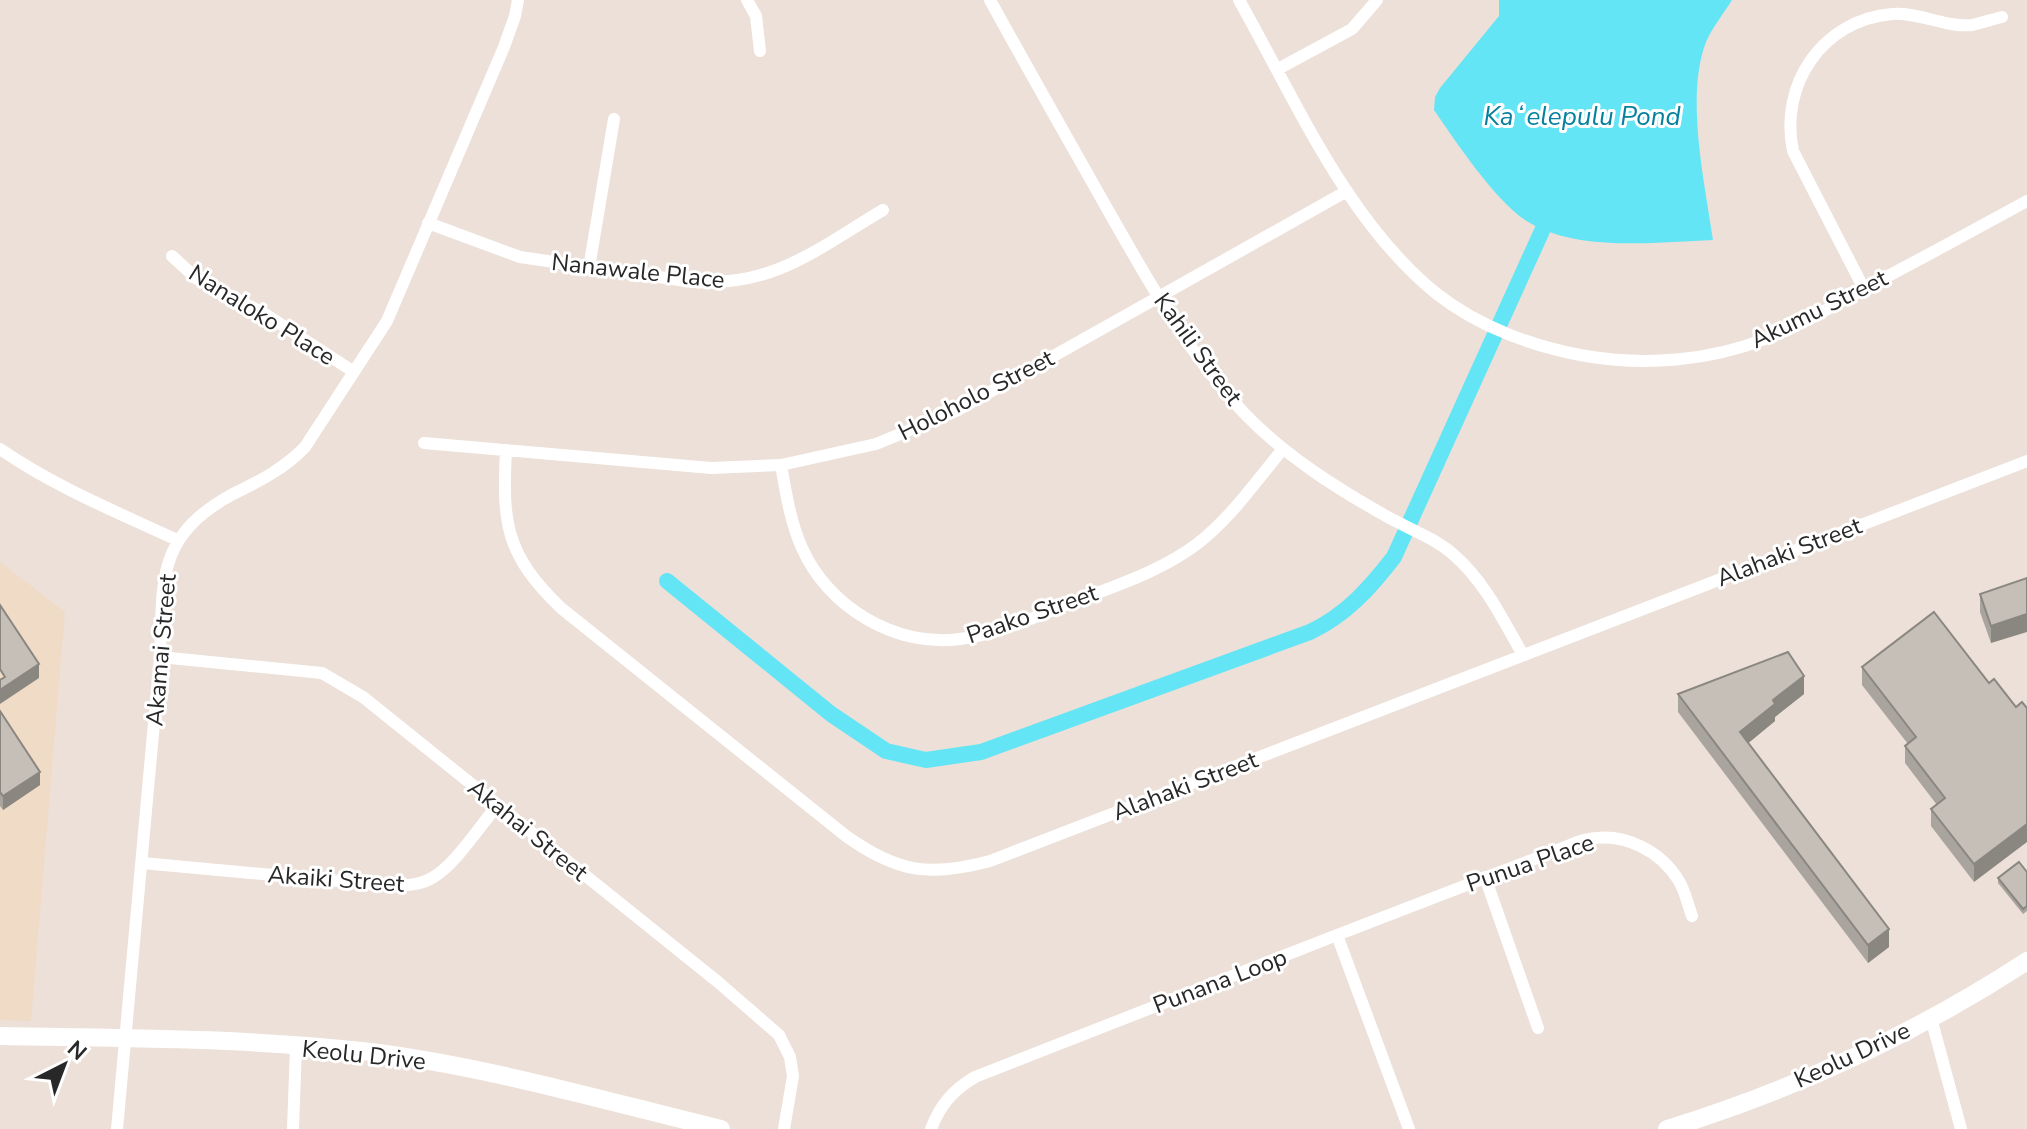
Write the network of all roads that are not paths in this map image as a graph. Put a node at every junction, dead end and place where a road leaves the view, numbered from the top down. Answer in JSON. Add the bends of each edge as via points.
{"nodes":[{"id":1,"x":518,"y":0,"type":"edge"},
{"id":2,"x":747,"y":0,"type":"edge"},
{"id":3,"x":990,"y":0,"type":"edge"},
{"id":4,"x":1239,"y":0,"type":"edge"},
{"id":5,"x":1377,"y":0,"type":"edge"},
{"id":6,"x":2002,"y":17,"type":"dead end"},
{"id":7,"x":760,"y":51,"type":"dead end"},
{"id":8,"x":1278,"y":69,"type":"junction"},
{"id":9,"x":614,"y":119,"type":"dead end"},
{"id":10,"x":1347,"y":191,"type":"junction"},
{"id":11,"x":2027,"y":201,"type":"edge"},
{"id":12,"x":883,"y":210,"type":"dead end"},
{"id":13,"x":428,"y":223,"type":"junction"},
{"id":14,"x":172,"y":256,"type":"dead end"},
{"id":15,"x":589,"y":268,"type":"junction"},
{"id":16,"x":1864,"y":289,"type":"junction"},
{"id":17,"x":1158,"y":297,"type":"junction"},
{"id":18,"x":354,"y":372,"type":"junction"},
{"id":19,"x":424,"y":443,"type":"dead end"},
{"id":20,"x":0,"y":449,"type":"edge"},
{"id":21,"x":1283,"y":449,"type":"junction"},
{"id":22,"x":506,"y":450,"type":"junction"},
{"id":23,"x":2027,"y":461,"type":"edge"},
{"id":24,"x":781,"y":465,"type":"junction"},
{"id":25,"x":177,"y":540,"type":"junction"},
{"id":26,"x":1523,"y":655,"type":"junction"},
{"id":27,"x":160,"y":657,"type":"junction"},
{"id":28,"x":497,"y":806,"type":"junction"},
{"id":29,"x":142,"y":863,"type":"junction"},
{"id":30,"x":1485,"y":877,"type":"junction"},
{"id":31,"x":1692,"y":916,"type":"dead end"},
{"id":32,"x":1337,"y":935,"type":"junction"},
{"id":33,"x":2027,"y":961,"type":"edge"},
{"id":34,"x":1931,"y":1018,"type":"junction"},
{"id":35,"x":1538,"y":1028,"type":"dead end"},
{"id":36,"x":0,"y":1036,"type":"edge"},
{"id":37,"x":124,"y":1038,"type":"junction"},
{"id":38,"x":296,"y":1046,"type":"junction"},
{"id":39,"x":117,"y":1129,"type":"edge"},
{"id":40,"x":293,"y":1129,"type":"edge"},
{"id":41,"x":721,"y":1129,"type":"edge"},
{"id":42,"x":784,"y":1129,"type":"edge"},
{"id":43,"x":931,"y":1129,"type":"edge"},
{"id":44,"x":1409,"y":1129,"type":"edge"},
{"id":45,"x":1667,"y":1129,"type":"edge"},
{"id":46,"x":1961,"y":1129,"type":"edge"}],
"edges":[{"from":1,"to":13,"type":"street","name":"Akamai Street","via":[[504,47]]},
{"from":2,"to":7,"type":"street","via":[[756,16]]},
{"from":3,"to":17,"type":"street","name":"Kahili Street"},
{"from":4,"to":8,"type":"street","name":"Akumu Street"},
{"from":5,"to":8,"type":"street","via":[[1352,29]]},
{"from":6,"to":16,"type":"street","via":[[1970,25],[1876,16],[1827,41],[1798,82],[1789,130],[1793,151]]},
{"from":8,"to":10,"type":"street","name":"Akumu Street"},
{"from":9,"to":15,"type":"street"},
{"from":10,"to":16,"type":"street","name":"Akumu Street","via":[[1403,262],[1437,294],[1486,324],[1555,350],[1646,361],[1716,353],[1764,340]]},
{"from":10,"to":17,"type":"street","name":"Holoholo Street"},
{"from":11,"to":16,"type":"street","name":"Akumu Street"},
{"from":12,"to":15,"type":"street","name":"Nanawale Place","via":[[774,273],[744,281],[693,282]]},
{"from":13,"to":15,"type":"street","name":"Nanawale Place","via":[[520,257]]},
{"from":13,"to":18,"type":"street","name":"Akamai Street","via":[[387,321]]},
{"from":14,"to":18,"type":"street","name":"Nanaloko Place","via":[[197,279],[274,319]]},
{"from":17,"to":21,"type":"street","name":"Kahili Street","via":[[1218,385]]},
{"from":17,"to":24,"type":"street","name":"Holoholo Street","via":[[956,411],[876,444]]},
{"from":18,"to":25,"type":"street","name":"Akamai Street","via":[[290,462],[211,506]]},
{"from":19,"to":22,"type":"street","name":"Holoholo Street"},
{"from":20,"to":25,"type":"street","via":[[67,489]]},
{"from":21,"to":24,"type":"street","name":"Paako Street","via":[[1218,525],[1163,567],[994,631],[931,640],[874,623],[827,587],[803,551],[792,522]]},
{"from":21,"to":26,"type":"street","name":"Kahili Street","via":[[1452,553],[1490,597]]},
{"from":22,"to":24,"type":"street","name":"Holoholo Street","via":[[711,468]]},
{"from":22,"to":26,"type":"street","name":"Alahaki Street","via":[[505,516],[522,563],[539,586],[846,836],[898,865],[949,870],[990,861]]},
{"from":23,"to":26,"type":"street","name":"Alahaki Street"},
{"from":25,"to":27,"type":"street","name":"Akamai Street","via":[[163,588]]},
{"from":27,"to":28,"type":"street","name":"Akahai Street","via":[[322,673],[363,697]]},
{"from":27,"to":29,"type":"street","name":"Akamai Street"},
{"from":28,"to":29,"type":"street","name":"Akaiki Street","via":[[446,867],[416,884]]},
{"from":28,"to":42,"type":"street","name":"Akahai Street","via":[[779,1035],[793,1076]]},
{"from":29,"to":37,"type":"street","name":"Akamai Street"},
{"from":30,"to":31,"type":"street","name":"Punua Place","via":[[1589,839],[1618,839],[1648,849],[1666,863]]},
{"from":30,"to":32,"type":"street","name":"Punua Place"},
{"from":30,"to":35,"type":"street"},
{"from":32,"to":43,"type":"street","name":"Punana Loop","via":[[975,1077],[945,1101]]},
{"from":32,"to":44,"type":"street"},
{"from":33,"to":34,"type":"main road","name":"Keolu Drive"},
{"from":34,"to":45,"type":"main road","name":"Keolu Drive","via":[[1837,1064]]},
{"from":34,"to":46,"type":"street"},
{"from":36,"to":37,"type":"main road","name":"Keolu Drive"},
{"from":37,"to":38,"type":"main road","name":"Keolu Drive"},
{"from":37,"to":39,"type":"street","name":"Akamai Street"},
{"from":38,"to":40,"type":"street"},
{"from":38,"to":41,"type":"main road","name":"Keolu Drive","via":[[371,1052],[480,1071]]}]}
